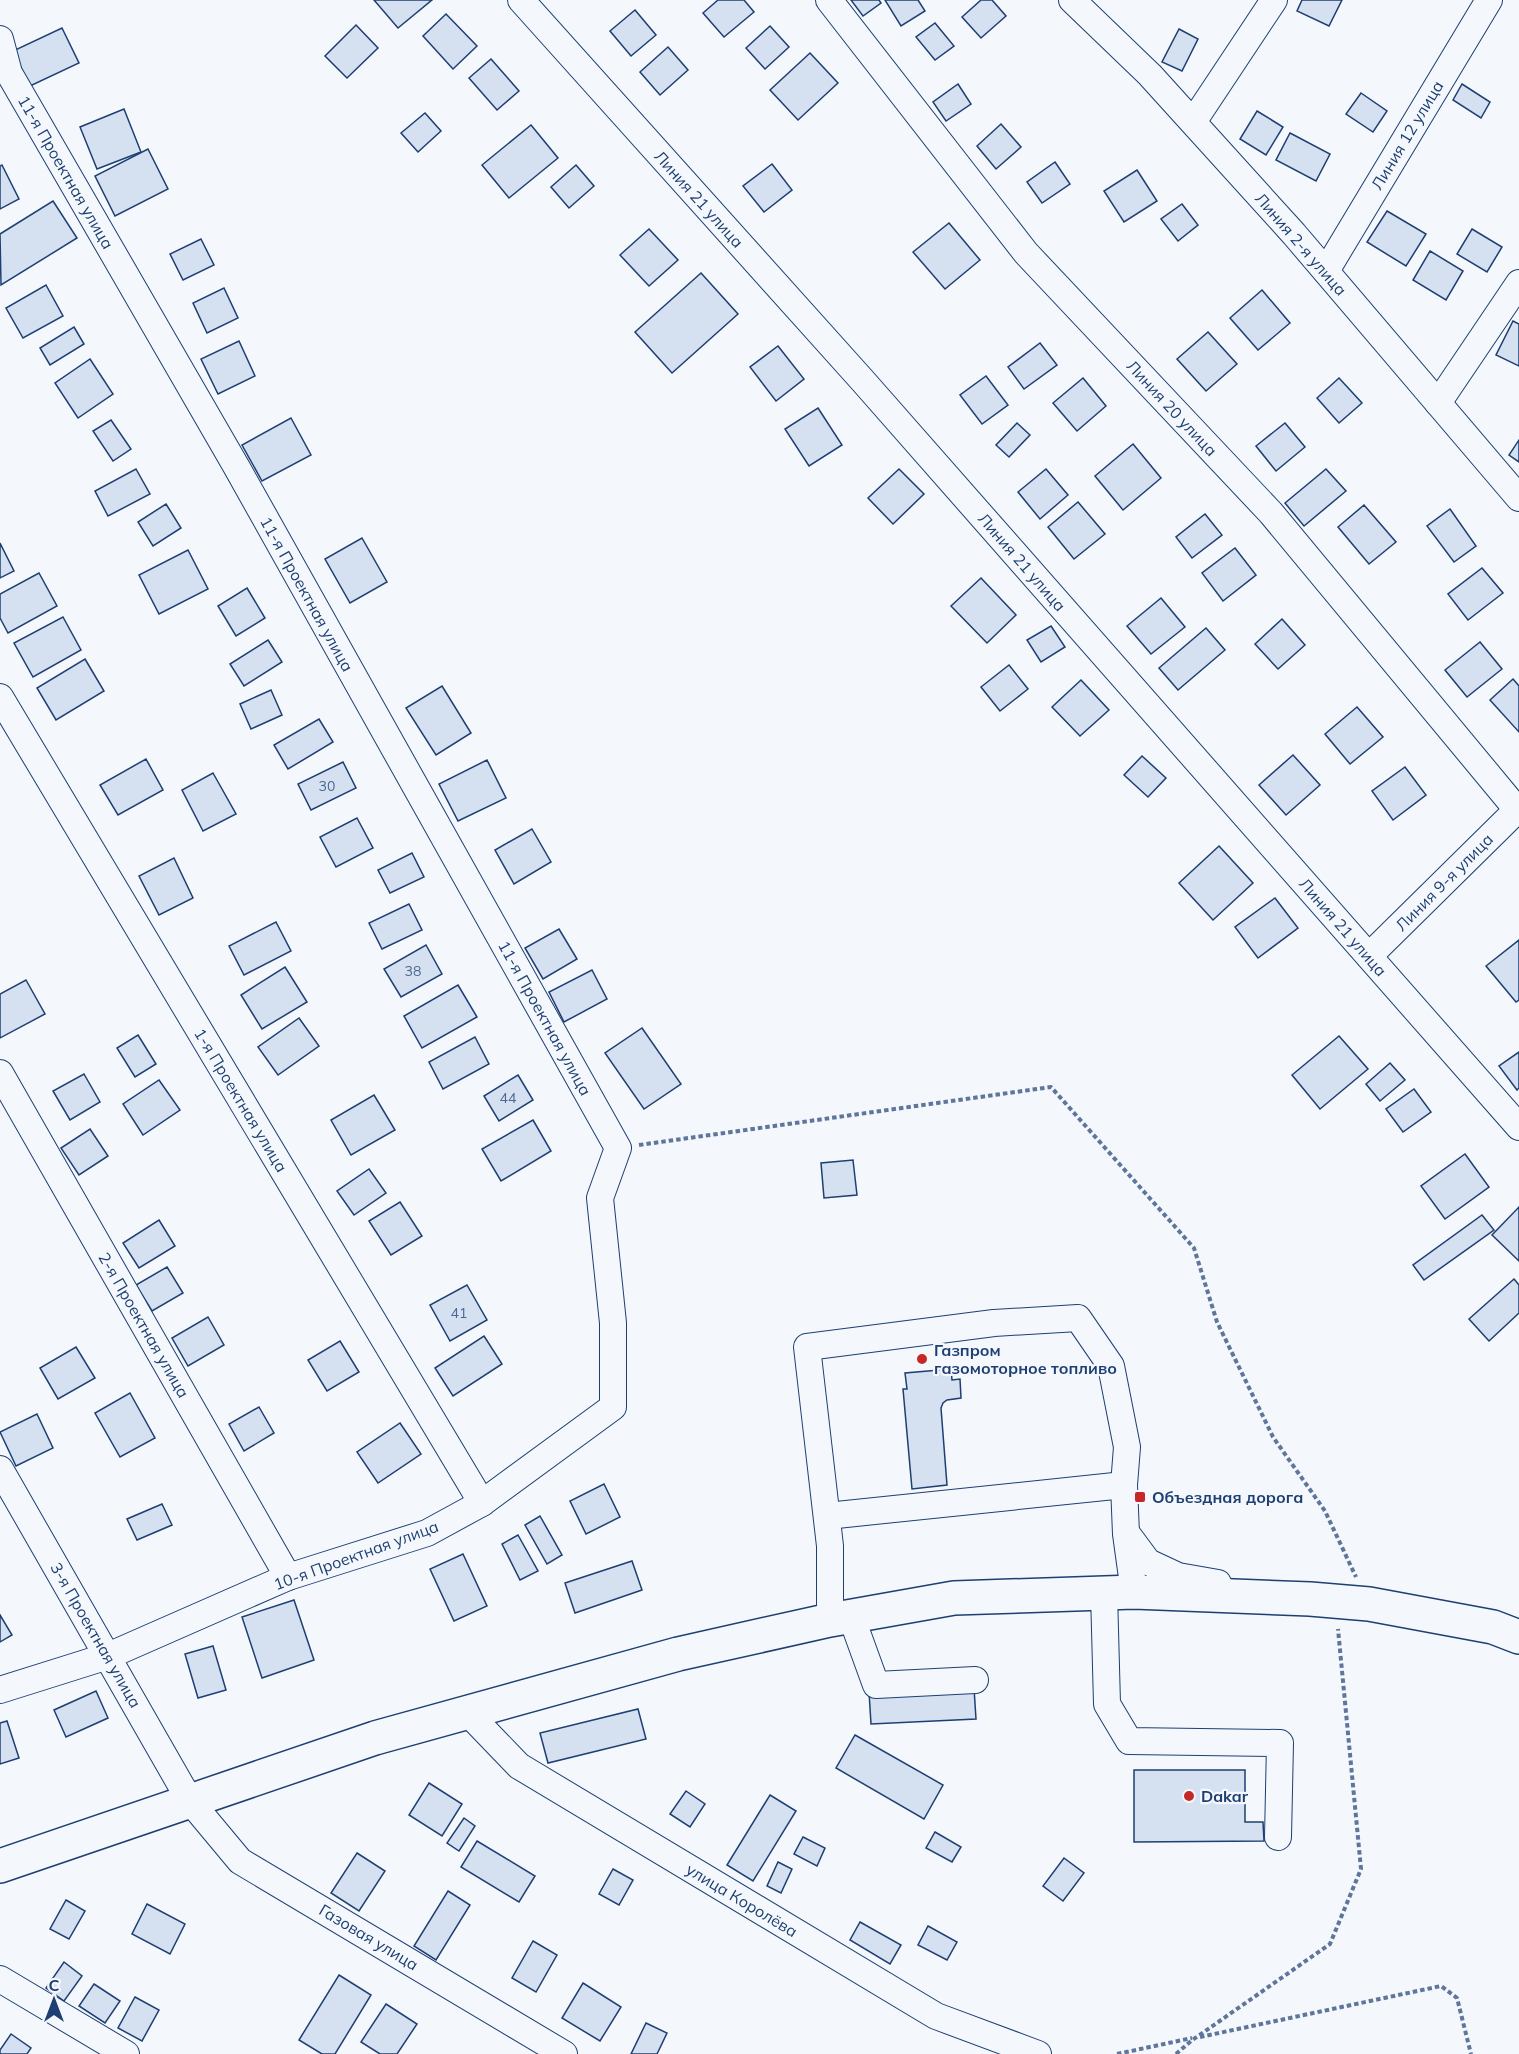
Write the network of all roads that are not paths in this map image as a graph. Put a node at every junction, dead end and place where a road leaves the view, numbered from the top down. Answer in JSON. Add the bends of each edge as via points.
{"nodes":[{"id":1,"x":521,"y":0,"type":"edge"},
{"id":2,"x":829,"y":0,"type":"edge"},
{"id":3,"x":1072,"y":0,"type":"edge"},
{"id":4,"x":1274,"y":0,"type":"edge"},
{"id":5,"x":1489,"y":0,"type":"edge"},
{"id":6,"x":0,"y":39,"type":"edge"},
{"id":7,"x":1193,"y":122,"type":"junction"},
{"id":8,"x":1326,"y":271,"type":"junction"},
{"id":9,"x":1519,"y":283,"type":"edge"},
{"id":10,"x":1438,"y":403,"type":"junction"},
{"id":11,"x":1519,"y":498,"type":"edge"},
{"id":12,"x":0,"y":697,"type":"edge"},
{"id":13,"x":1518,"y":810,"type":"edge"},
{"id":14,"x":1369,"y":956,"type":"junction"},
{"id":15,"x":0,"y":1073,"type":"edge"},
{"id":16,"x":1519,"y":1127,"type":"edge"},
{"id":17,"x":618,"y":1148,"type":"joint"},
{"id":18,"x":0,"y":1469,"type":"edge"},
{"id":19,"x":1124,"y":1485,"type":"junction"},
{"id":20,"x":482,"y":1503,"type":"junction"},
{"id":21,"x":827,"y":1516,"type":"junction"},
{"id":22,"x":1126,"y":1534,"type":"junction"},
{"id":23,"x":288,"y":1577,"type":"junction"},
{"id":24,"x":1119,"y":1592,"type":"junction"},
{"id":25,"x":1310,"y":1599,"type":"junction"},
{"id":26,"x":840,"y":1618,"type":"junction"},
{"id":27,"x":1519,"y":1637,"type":"edge"},
{"id":28,"x":108,"y":1656,"type":"junction"},
{"id":29,"x":975,"y":1680,"type":"dead end"},
{"id":30,"x":0,"y":1690,"type":"edge"},
{"id":31,"x":468,"y":1713,"type":"junction"},
{"id":32,"x":190,"y":1801,"type":"junction"},
{"id":33,"x":1278,"y":1837,"type":"dead end"},
{"id":34,"x":0,"y":1866,"type":"edge"},
{"id":35,"x":0,"y":1979,"type":"edge"},
{"id":36,"x":126,"y":2054,"type":"edge"},
{"id":37,"x":564,"y":2054,"type":"edge"},
{"id":38,"x":1038,"y":2054,"type":"edge"}],
"edges":[{"from":1,"to":14,"type":"street","name":"Линия 21 улица"},
{"from":2,"to":13,"type":"street","name":"Линия 20 улица","via":[[1026,253],[1271,513]]},
{"from":3,"to":7,"type":"street","name":"Линия 2-я улица"},
{"from":4,"to":7,"type":"street"},
{"from":5,"to":8,"type":"street","name":"Линия 12 улица"},
{"from":6,"to":17,"type":"street","name":"11-я Проектная улица","via":[[9,73],[236,466]]},
{"from":7,"to":8,"type":"street","name":"Линия 2-я улица"},
{"from":8,"to":10,"type":"street","name":"Линия 2-я улица"},
{"from":9,"to":10,"type":"street"},
{"from":10,"to":11,"type":"street","name":"Линия 2-я улица"},
{"from":12,"to":20,"type":"street","name":"1-я Проектная улица"},
{"from":13,"to":14,"type":"street","name":"Линия 9-я улица"},
{"from":14,"to":16,"type":"street","name":"Линия 21 улица"},
{"from":15,"to":23,"type":"street","name":"2-я Проектная улица"},
{"from":17,"to":20,"type":"street","name":"10-я Проектная улица","via":[[600,1198],[613,1323],[613,1407]]},
{"from":18,"to":28,"type":"street","name":"3-я Проектная улица"},
{"from":19,"to":21,"type":"street"},
{"from":19,"to":21,"type":"street","via":[[1127,1447],[1111,1366],[1078,1318],[994,1323],[807,1347]]},
{"from":19,"to":22,"type":"street"},
{"from":20,"to":23,"type":"street","name":"10-я Проектная улица","via":[[427,1533]]},
{"from":21,"to":26,"type":"street"},
{"from":22,"to":24,"type":"street"},
{"from":22,"to":25,"type":"street","via":[[1148,1562],[1178,1576]]},
{"from":23,"to":28,"type":"street","name":"10-я Проектная улица"},
{"from":24,"to":25,"type":"main road"},
{"from":24,"to":26,"type":"main road","via":[[954,1598]]},
{"from":24,"to":33,"type":"street","via":[[1107,1704],[1129,1741],[1280,1743]]},
{"from":25,"to":27,"type":"main road","via":[[1369,1604],[1493,1627]]},
{"from":26,"to":29,"type":"street","via":[[876,1685]]},
{"from":26,"to":31,"type":"main road","via":[[678,1654]]},
{"from":28,"to":30,"type":"street","name":"10-я Проектная улица"},
{"from":28,"to":32,"type":"street","name":"3-я Проектная улица"},
{"from":31,"to":32,"type":"main road","via":[[375,1738]]},
{"from":31,"to":38,"type":"street","name":"улица Королёва","via":[[529,1773],[936,2016]]},
{"from":32,"to":34,"type":"main road"},
{"from":32,"to":37,"type":"street","name":"Газовая улица","via":[[240,1861]]},
{"from":35,"to":36,"type":"street"}]}
